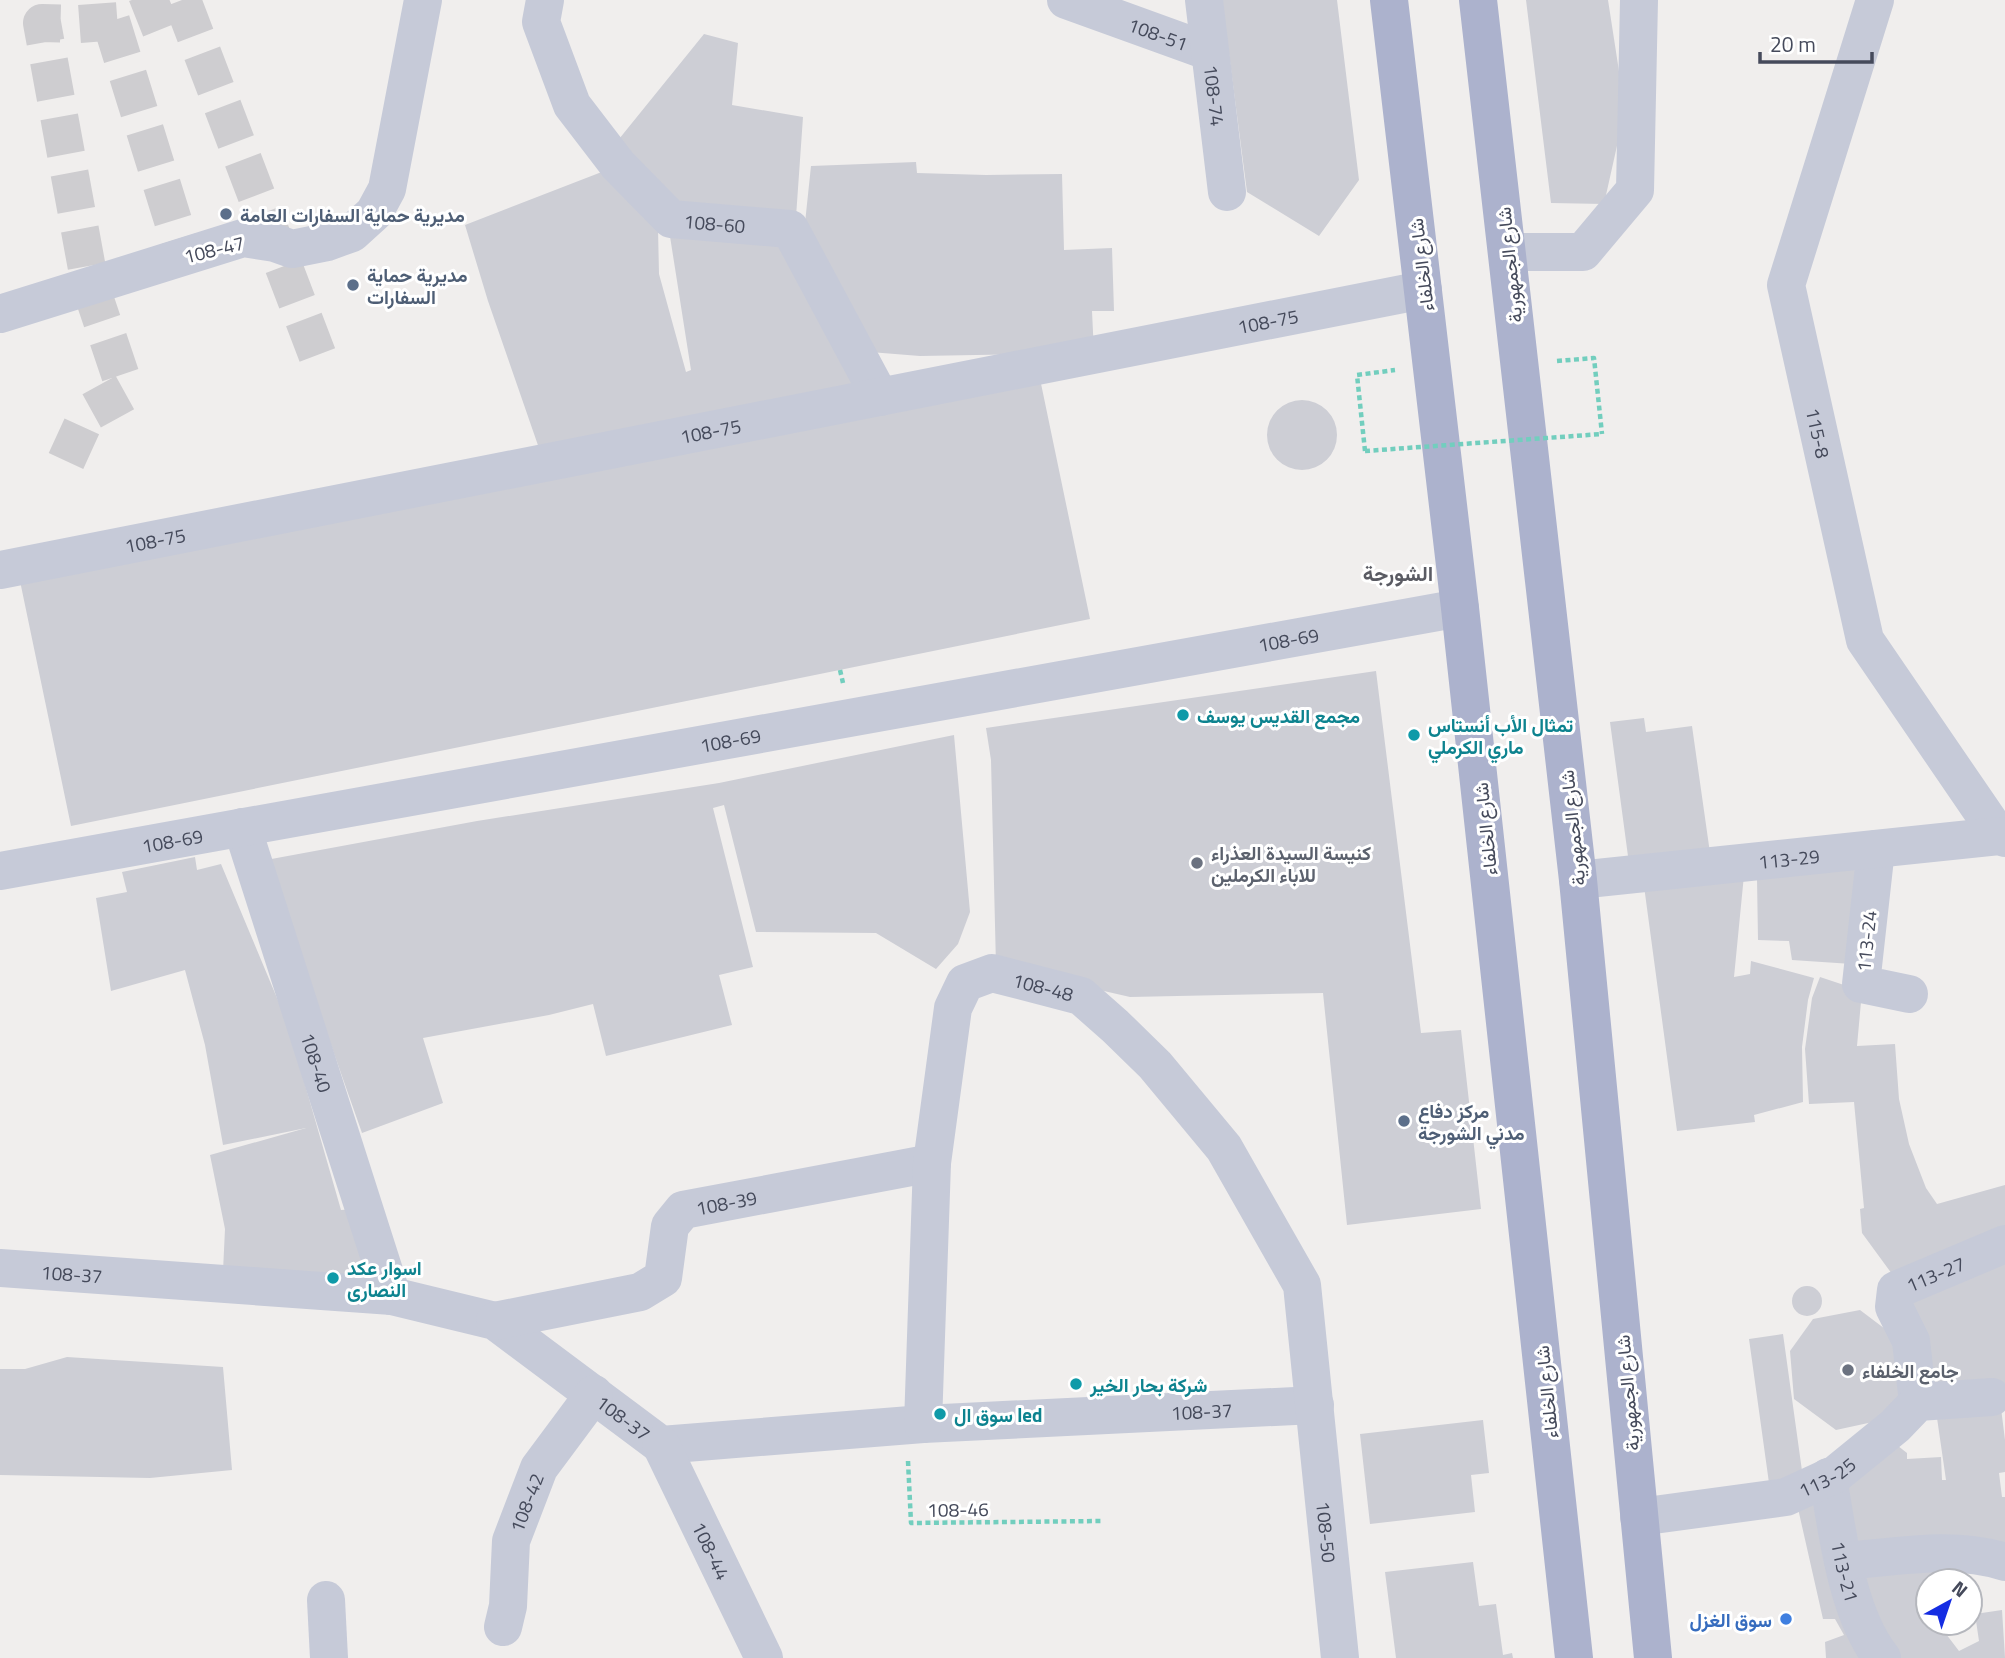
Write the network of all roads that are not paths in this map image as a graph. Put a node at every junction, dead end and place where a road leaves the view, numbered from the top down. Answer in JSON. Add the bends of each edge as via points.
{"nodes":[{"id":1,"x":423,"y":0,"type":"edge"},
{"id":2,"x":545,"y":0,"type":"edge"},
{"id":3,"x":1066,"y":0,"type":"edge"},
{"id":4,"x":1204,"y":0,"type":"edge"},
{"id":5,"x":1389,"y":0,"type":"edge"},
{"id":6,"x":1478,"y":0,"type":"edge"},
{"id":7,"x":1639,"y":0,"type":"edge"},
{"id":8,"x":1875,"y":0,"type":"edge"},
{"id":9,"x":1210,"y":52,"type":"junction"},
{"id":10,"x":1227,"y":192,"type":"dead end"},
{"id":11,"x":1508,"y":252,"type":"junction"},
{"id":12,"x":1423,"y":290,"type":"junction"},
{"id":13,"x":0,"y":314,"type":"edge"},
{"id":14,"x":880,"y":397,"type":"junction"},
{"id":15,"x":0,"y":570,"type":"edge"},
{"id":16,"x":1460,"y":608,"type":"junction"},
{"id":17,"x":242,"y":827,"type":"junction"},
{"id":18,"x":2002,"y":837,"type":"edge"},
{"id":19,"x":1875,"y":849,"type":"junction"},
{"id":20,"x":0,"y":871,"type":"edge"},
{"id":21,"x":1578,"y":880,"type":"junction"},
{"id":22,"x":1909,"y":994,"type":"dead end"},
{"id":23,"x":932,"y":1163,"type":"junction"},
{"id":24,"x":2005,"y":1244,"type":"edge"},
{"id":25,"x":0,"y":1268,"type":"edge"},
{"id":26,"x":392,"y":1296,"type":"junction"},
{"id":27,"x":495,"y":1321,"type":"junction"},
{"id":28,"x":594,"y":1394,"type":"junction"},
{"id":29,"x":1992,"y":1397,"type":"dead end"},
{"id":30,"x":1918,"y":1402,"type":"junction"},
{"id":31,"x":1315,"y":1405,"type":"junction"},
{"id":32,"x":915,"y":1424,"type":"junction"},
{"id":33,"x":661,"y":1445,"type":"junction"},
{"id":34,"x":1828,"y":1478,"type":"junction"},
{"id":35,"x":1639,"y":1517,"type":"junction"},
{"id":36,"x":1843,"y":1561,"type":"junction"},
{"id":37,"x":2005,"y":1562,"type":"edge"},
{"id":38,"x":326,"y":1600,"type":"dead end"},
{"id":39,"x":503,"y":1627,"type":"dead end"},
{"id":40,"x":329,"y":1658,"type":"edge"},
{"id":41,"x":764,"y":1658,"type":"edge"},
{"id":42,"x":1340,"y":1658,"type":"edge"},
{"id":43,"x":1574,"y":1658,"type":"edge"},
{"id":44,"x":1653,"y":1658,"type":"edge"},
{"id":45,"x":1882,"y":1658,"type":"edge"}],
"edges":[{"from":1,"to":13,"type":"street","name":"108-47","via":[[387,189],[374,214],[352,233],[292,249],[243,238]]},
{"from":2,"to":14,"type":"street","name":"108-60","via":[[541,22],[572,105],[618,165],[671,219],[790,229]]},
{"from":3,"to":9,"type":"street","name":"108-51"},
{"from":4,"to":9,"type":"street","name":"108-74"},
{"from":5,"to":12,"type":"main road","name":"شارع الخلفاء"},
{"from":6,"to":11,"type":"main road","name":"شارع الجمهورية"},
{"from":7,"to":11,"type":"street","via":[[1635,190],[1583,252]]},
{"from":8,"to":18,"type":"street","name":"115-8","via":[[1786,285],[1865,640]]},
{"from":9,"to":10,"type":"street","name":"108-74"},
{"from":11,"to":21,"type":"main road","name":"شارع الجمهورية"},
{"from":12,"to":14,"type":"street","name":"108-75"},
{"from":12,"to":16,"type":"main road","name":"شارع الخلفاء"},
{"from":14,"to":15,"type":"street","name":"108-75"},
{"from":16,"to":17,"type":"street","name":"108-69"},
{"from":16,"to":43,"type":"main road","name":"شارع الخلفاء"},
{"from":17,"to":20,"type":"street","name":"108-69"},
{"from":17,"to":26,"type":"street","name":"108-40"},
{"from":18,"to":19,"type":"street","name":"113-29"},
{"from":19,"to":21,"type":"street","name":"113-29"},
{"from":19,"to":22,"type":"street","name":"113-24","via":[[1861,985]]},
{"from":21,"to":35,"type":"main road","name":"شارع الجمهورية"},
{"from":23,"to":27,"type":"street","name":"108-39","via":[[683,1210],[670,1226],[663,1278],[640,1293]]},
{"from":23,"to":31,"type":"street","name":"108-48","via":[[953,1008],[965,983],[992,973],[1080,996],[1155,1065],[1224,1148],[1303,1285]]},
{"from":23,"to":32,"type":"street","name":"108-48"},
{"from":24,"to":30,"type":"street","name":"113-27","via":[[1896,1290],[1894,1307],[1911,1341]]},
{"from":25,"to":26,"type":"street","name":"108-37"},
{"from":26,"to":27,"type":"street","name":"108-37"},
{"from":27,"to":28,"type":"street","name":"108-37"},
{"from":28,"to":33,"type":"street","name":"108-37"},
{"from":28,"to":39,"type":"street","name":"108-42","via":[[539,1468],[511,1541]]},
{"from":29,"to":30,"type":"street"},
{"from":30,"to":34,"type":"street","name":"113-25"},
{"from":31,"to":32,"type":"street","name":"108-37"},
{"from":31,"to":42,"type":"street","name":"108-50"},
{"from":32,"to":33,"type":"street","name":"108-37"},
{"from":33,"to":41,"type":"street","name":"108-44"},
{"from":34,"to":35,"type":"street","name":"113-25","via":[[1786,1497]]},
{"from":34,"to":36,"type":"street","name":"113-21"},
{"from":35,"to":44,"type":"main road","name":"شارع الجمهورية"},
{"from":36,"to":37,"type":"street","via":[[1954,1553],[1981,1554]]},
{"from":36,"to":45,"type":"street","name":"113-21","via":[[1860,1617]]},
{"from":38,"to":40,"type":"street"}]}
